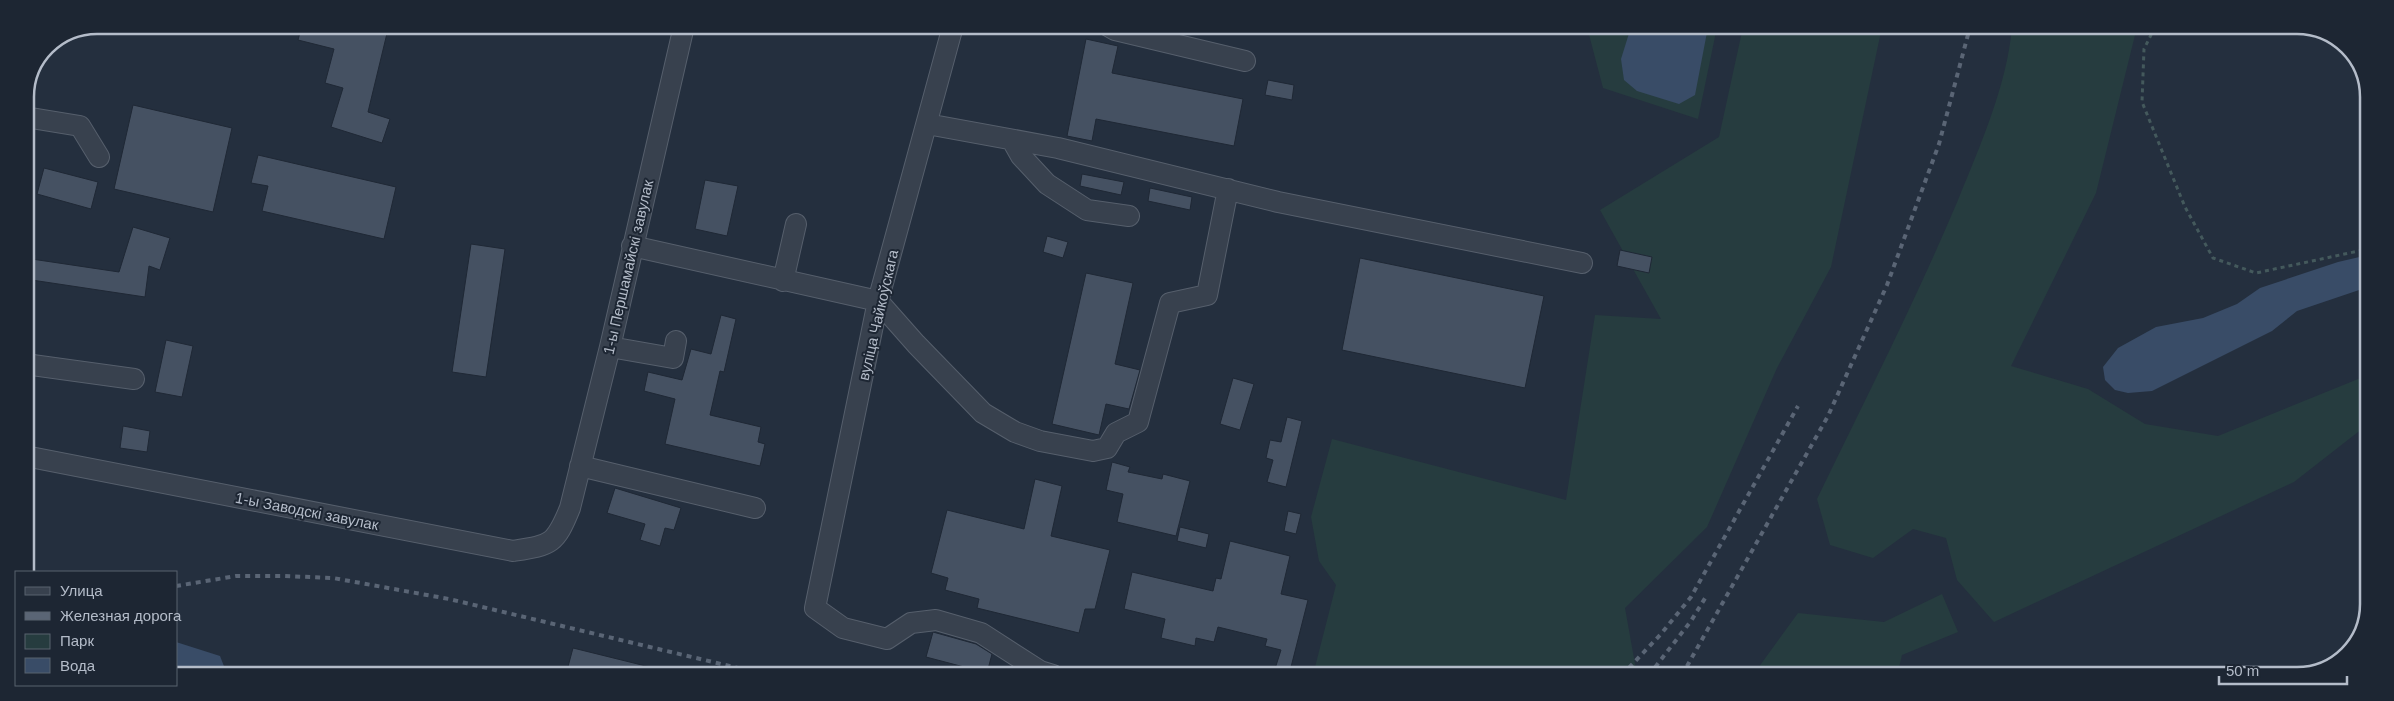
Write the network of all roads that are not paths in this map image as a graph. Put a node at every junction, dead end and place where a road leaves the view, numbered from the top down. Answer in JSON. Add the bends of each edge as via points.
{"nodes":[{"id":1,"x":682,"y":34,"type":"edge"},
{"id":2,"x":955,"y":34,"type":"edge"},
{"id":3,"x":1132,"y":34,"type":"edge"},
{"id":4,"x":1245,"y":61,"type":"dead end"},
{"id":5,"x":34,"y":118,"type":"edge"},
{"id":6,"x":927,"y":124,"type":"junction"},
{"id":7,"x":1012,"y":140,"type":"junction"},
{"id":8,"x":99,"y":157,"type":"dead end"},
{"id":9,"x":1228,"y":189,"type":"junction"},
{"id":10,"x":1129,"y":216,"type":"dead end"},
{"id":11,"x":796,"y":224,"type":"dead end"},
{"id":12,"x":632,"y":246,"type":"junction"},
{"id":13,"x":1582,"y":263,"type":"dead end"},
{"id":14,"x":783,"y":281,"type":"junction"},
{"id":15,"x":878,"y":301,"type":"junction"},
{"id":16,"x":676,"y":341,"type":"dead end"},
{"id":17,"x":610,"y":347,"type":"junction"},
{"id":18,"x":34,"y":365,"type":"edge"},
{"id":19,"x":134,"y":379,"type":"dead end"},
{"id":20,"x":34,"y":458,"type":"edge"},
{"id":21,"x":580,"y":466,"type":"junction"},
{"id":22,"x":570,"y":508,"type":"joint"},
{"id":23,"x":755,"y":508,"type":"dead end"},
{"id":24,"x":1034,"y":667,"type":"edge"}],
"edges":[{"from":1,"to":12,"type":"street","name":"1-ы Першамайскі завулак"},
{"from":2,"to":6,"type":"street","name":"вуліца Чайкоўскага"},
{"from":3,"to":4,"type":"street"},
{"from":5,"to":8,"type":"street","via":[[80,126]]},
{"from":6,"to":7,"type":"street"},
{"from":6,"to":15,"type":"street","name":"вуліца Чайкоўскага"},
{"from":7,"to":9,"type":"street"},
{"from":7,"to":10,"type":"street","via":[[1047,184],[1087,210]]},
{"from":9,"to":13,"type":"street"},
{"from":9,"to":15,"type":"street","via":[[1208,295],[1170,303],[1138,422],[1116,433],[1107,448],[1093,451],[1040,441],[1015,432],[983,413]]},
{"from":11,"to":14,"type":"street"},
{"from":12,"to":14,"type":"street"},
{"from":12,"to":17,"type":"street","name":"1-ы Першамайскі завулак"},
{"from":14,"to":15,"type":"street"},
{"from":15,"to":24,"type":"street","name":"вуліца Чайкоўскага","via":[[815,608],[843,628],[887,639],[911,623],[936,620],[981,633]]},
{"from":16,"to":17,"type":"street","via":[[673,358]]},
{"from":17,"to":21,"type":"street","name":"1-ы Першамайскі завулак"},
{"from":18,"to":19,"type":"street"},
{"from":20,"to":22,"type":"street","name":"1-ы Заводскі завулак","via":[[513,550],[544,546],[561,530]]},
{"from":21,"to":22,"type":"street","name":"1-ы Першамайскі завулак"},
{"from":21,"to":23,"type":"street"}]}
